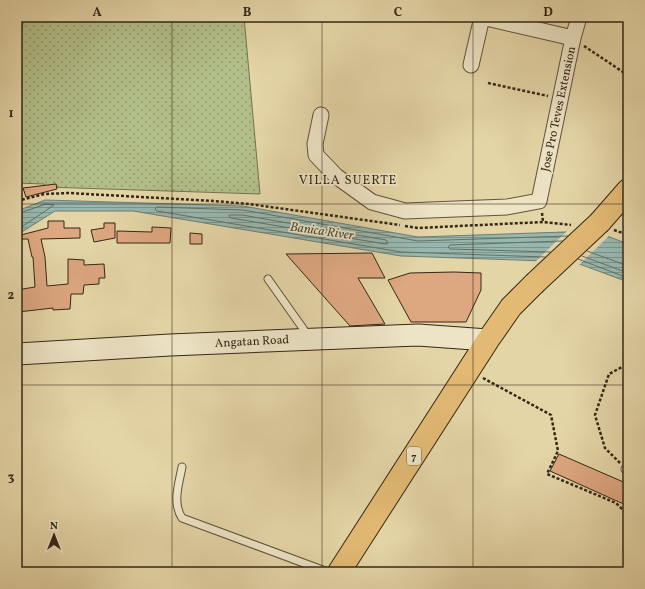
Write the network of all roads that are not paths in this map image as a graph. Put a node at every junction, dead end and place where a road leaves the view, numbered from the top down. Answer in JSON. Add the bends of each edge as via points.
{"nodes":[{"id":1,"x":20,"y":17,"type":"edge"},
{"id":2,"x":579,"y":17,"type":"edge"},
{"id":3,"x":17,"y":33,"type":"edge"},
{"id":4,"x":573,"y":38,"type":"junction"},
{"id":5,"x":471,"y":65,"type":"dead end"},
{"id":6,"x":321,"y":115,"type":"dead end"},
{"id":7,"x":628,"y":190,"type":"edge"},
{"id":8,"x":268,"y":279,"type":"dead end"},
{"id":9,"x":310,"y":339,"type":"junction"},
{"id":10,"x":488,"y":340,"type":"junction"},
{"id":11,"x":17,"y":354,"type":"edge"},
{"id":12,"x":182,"y":467,"type":"dead end"},
{"id":13,"x":328,"y":572,"type":"edge"},
{"id":14,"x":339,"y":572,"type":"edge"}],
"edges":[{"from":1,"to":3,"type":"lane"},
{"from":2,"to":4,"type":"street","name":"Jose Pro Teves Extension"},
{"from":4,"to":5,"type":"street","via":[[482,17]]},
{"from":4,"to":6,"type":"street","name":"Jose Pro Teves Extension","via":[[539,201],[507,207],[405,211],[372,202],[336,176],[316,155],[315,144]]},
{"from":7,"to":10,"type":"main road","number":"7","bridge":true,"via":[[600,222],[511,307]]},
{"from":8,"to":9,"type":"lane"},
{"from":9,"to":10,"type":"main road","name":"Angatan Road","via":[[418,335]]},
{"from":9,"to":11,"type":"main road","name":"Angatan Road"},
{"from":10,"to":14,"type":"main road","number":"7"},
{"from":12,"to":13,"type":"lane","via":[[176,504],[182,518]]}]}
